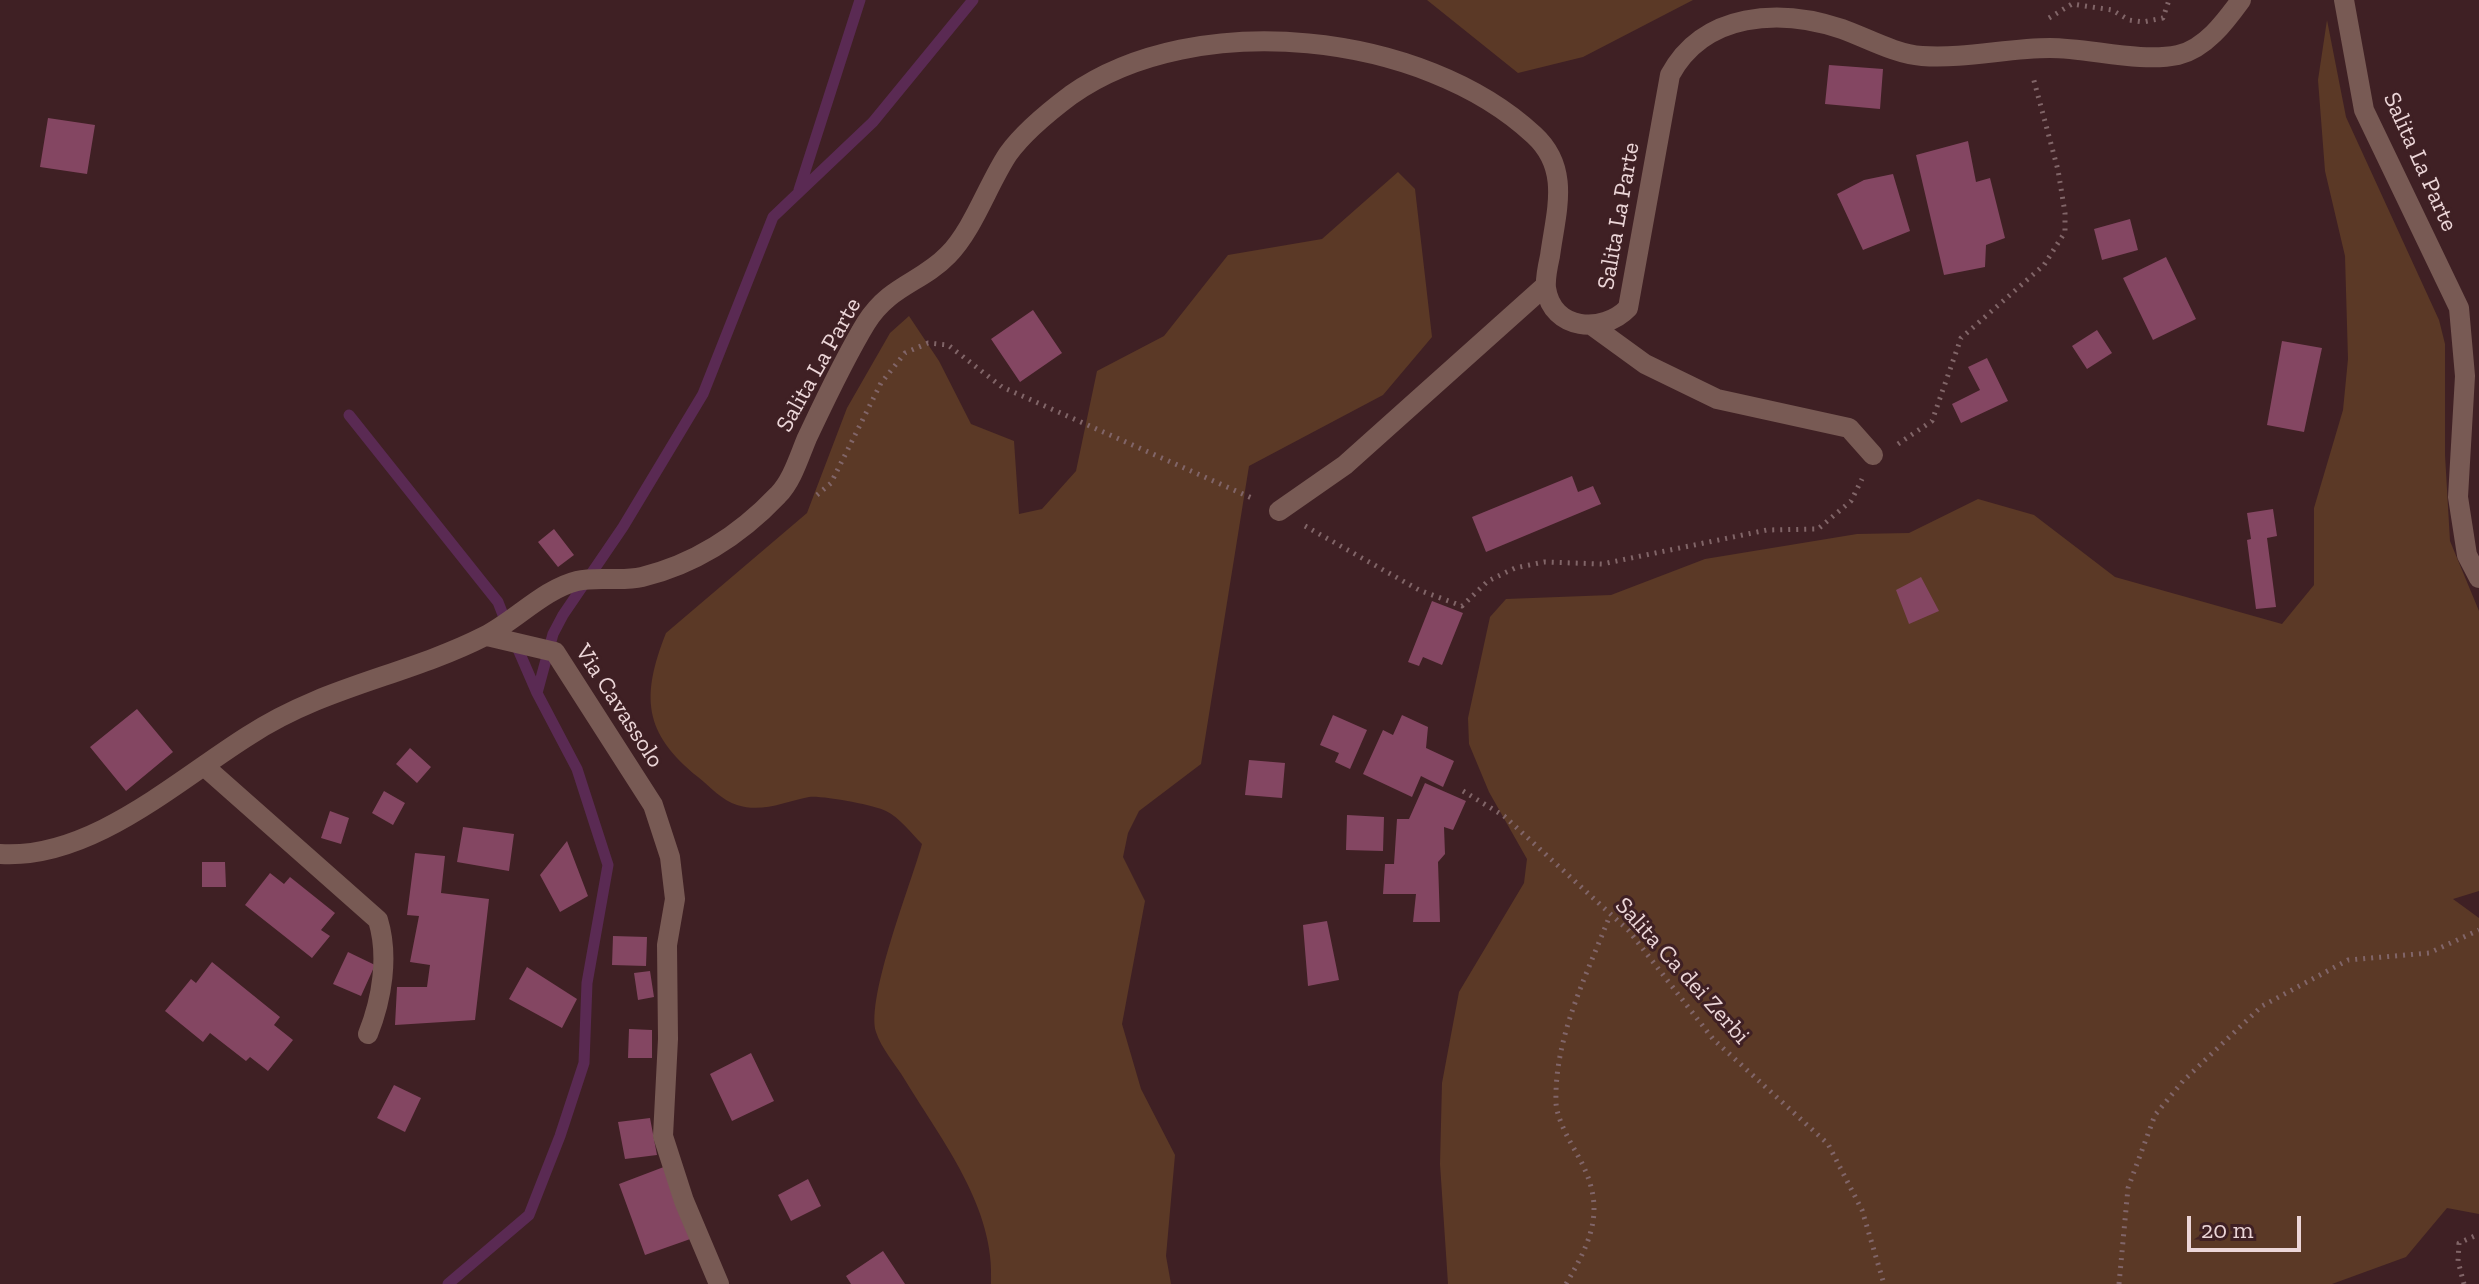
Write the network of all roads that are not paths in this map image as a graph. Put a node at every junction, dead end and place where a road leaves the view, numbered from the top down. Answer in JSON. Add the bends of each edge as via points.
{"nodes":[{"id":1,"x":2241,"y":0,"type":"edge"},
{"id":2,"x":2344,"y":0,"type":"edge"},
{"id":3,"x":1545,"y":286,"type":"junction"},
{"id":4,"x":1594,"y":327,"type":"junction"},
{"id":5,"x":1873,"y":455,"type":"road end"},
{"id":6,"x":1279,"y":511,"type":"road end"},
{"id":7,"x":2479,"y":578,"type":"edge"},
{"id":8,"x":487,"y":636,"type":"junction"},
{"id":9,"x":204,"y":766,"type":"junction"},
{"id":10,"x":0,"y":854,"type":"edge"},
{"id":11,"x":368,"y":1034,"type":"dead end"},
{"id":12,"x":719,"y":1284,"type":"edge"}],
"edges":[{"from":1,"to":4,"type":"street","name":"Salita La Parte","via":[[2208,38],[2178,55],[2047,48],[1921,56],[1839,28],[1764,17],[1697,40],[1670,75],[1628,308],[1616,320]]},
{"from":2,"to":7,"type":"street","name":"Salita La Parte","via":[[2364,110],[2459,308],[2465,376],[2458,497],[2467,555]]},
{"from":3,"to":4,"type":"street","via":[[1558,311],[1572,322]]},
{"from":3,"to":6,"type":"street","via":[[1345,465]]},
{"from":3,"to":8,"type":"street","name":"Salita La Parte","via":[[1558,199],[1556,162],[1534,135],[1458,84],[1366,50],[1296,42],[1182,50],[1138,64],[1070,96],[1011,150],[948,255],[890,293],[867,322],[782,492],[716,550],[639,578],[575,581]]},
{"from":4,"to":5,"type":"street","via":[[1645,364],[1717,399],[1849,428]]},
{"from":8,"to":9,"type":"street","via":[[312,699]]},
{"from":8,"to":12,"type":"street","name":"Via Cavassolo","via":[[555,652],[653,805],[670,857],[675,899],[667,945],[663,1136]]},
{"from":9,"to":10,"type":"street","via":[[94,835],[35,854]]},
{"from":9,"to":11,"type":"street","via":[[378,920],[383,935],[382,981]]}]}
